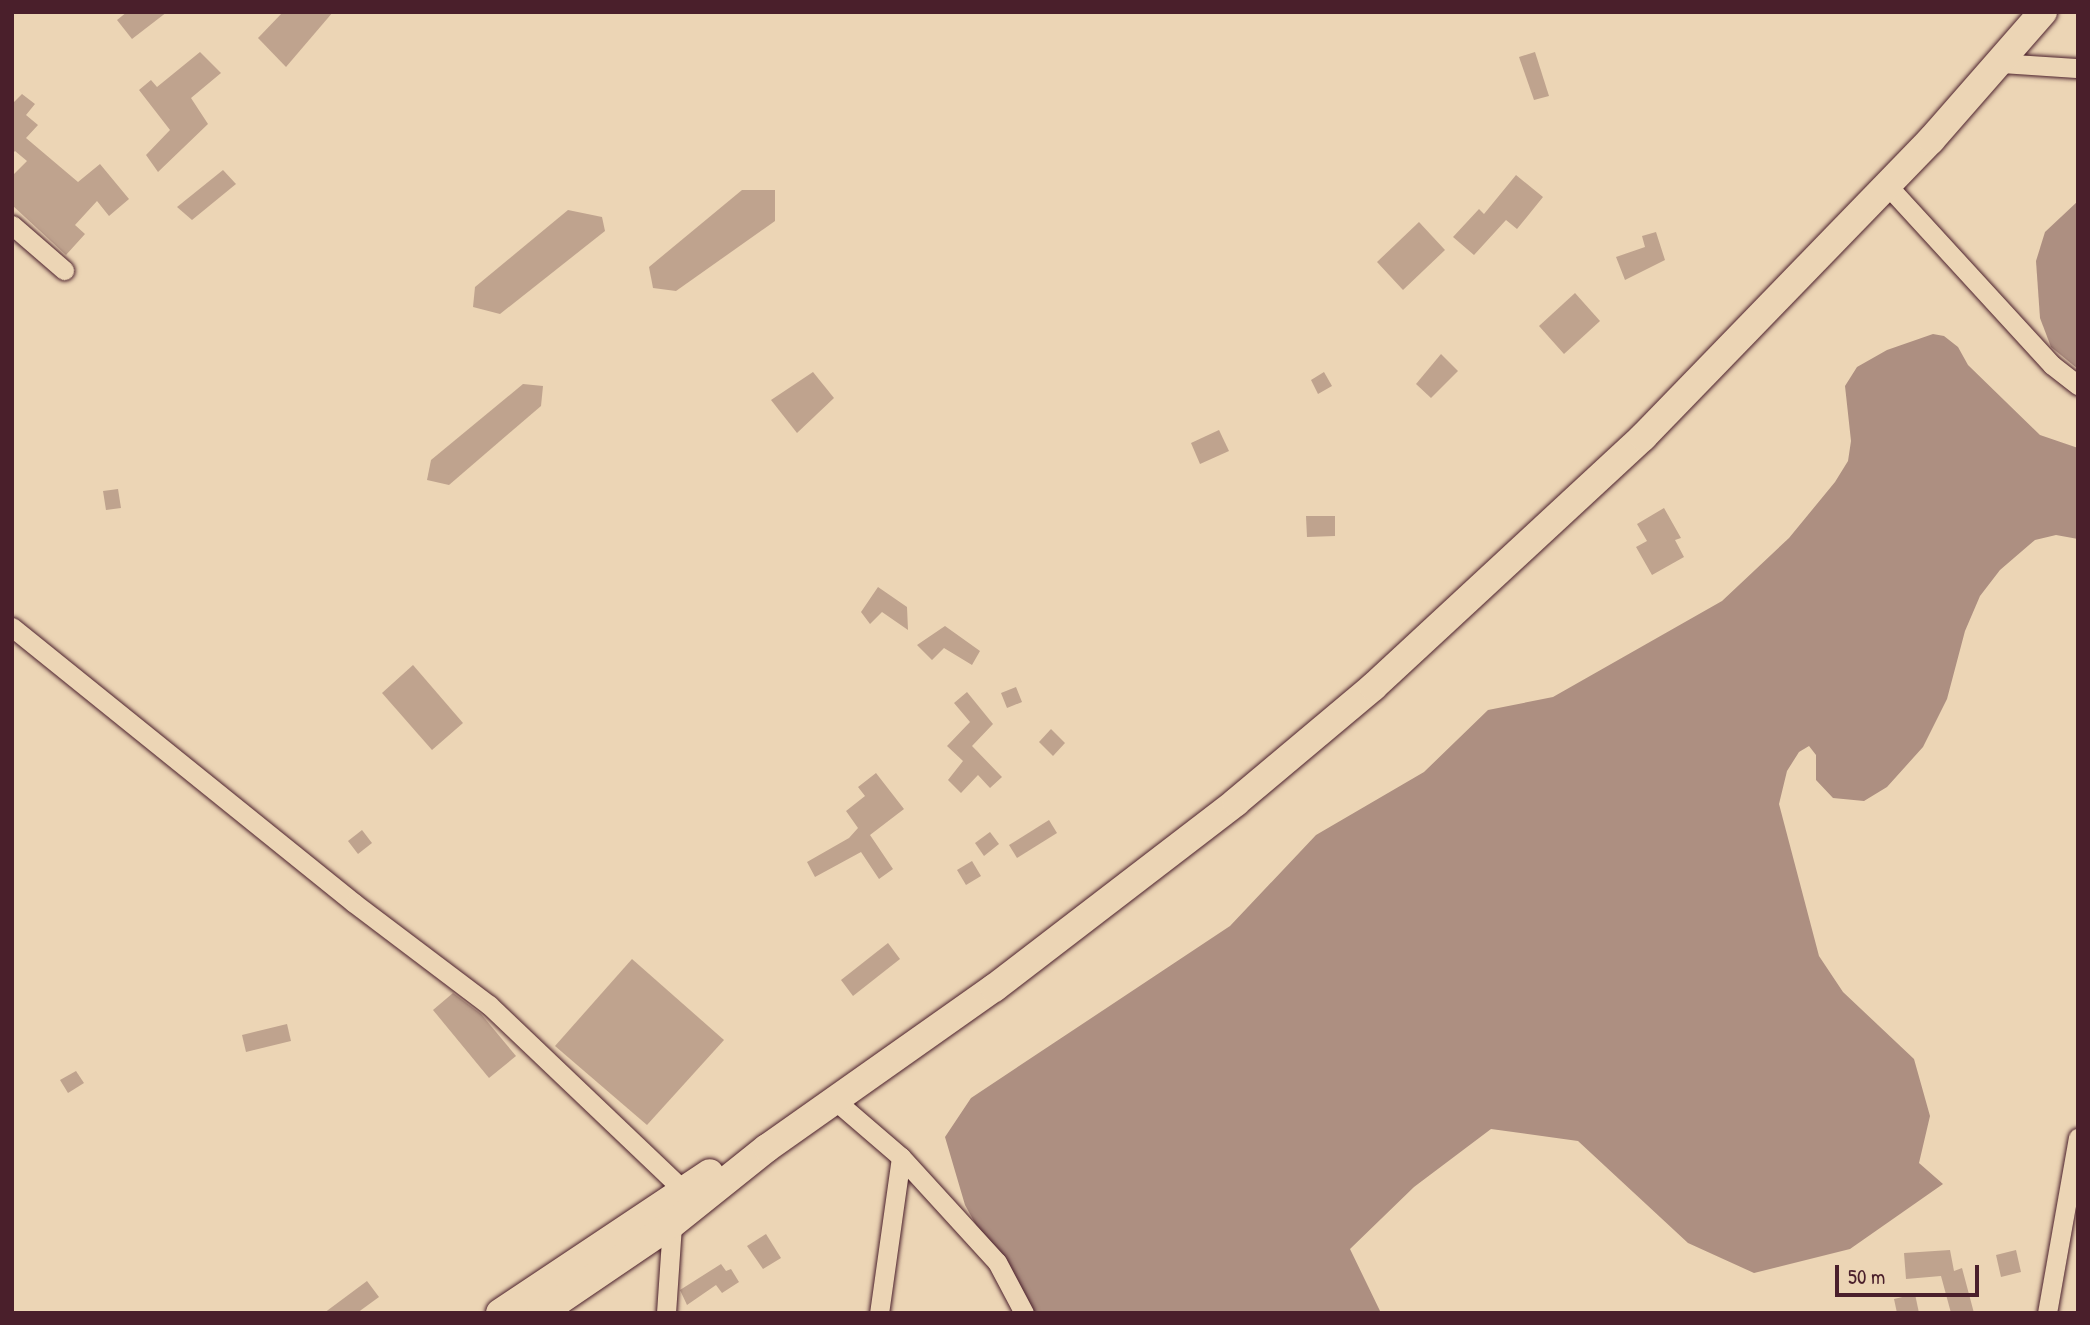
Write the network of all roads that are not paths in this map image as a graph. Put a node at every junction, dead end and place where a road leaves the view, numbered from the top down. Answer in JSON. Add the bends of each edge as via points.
{"nodes":[{"id":1,"x":2043,"y":12,"type":"edge"},
{"id":2,"x":2000,"y":63,"type":"junction"},
{"id":3,"x":2078,"y":68,"type":"edge"},
{"id":4,"x":1887,"y":185,"type":"junction"},
{"id":5,"x":12,"y":225,"type":"edge"},
{"id":6,"x":64,"y":270,"type":"dead end"},
{"id":7,"x":2078,"y":385,"type":"edge"},
{"id":8,"x":12,"y":626,"type":"edge"},
{"id":9,"x":836,"y":1102,"type":"junction"},
{"id":10,"x":2078,"y":1138,"type":"edge"},
{"id":11,"x":767,"y":1148,"type":"junction"},
{"id":12,"x":901,"y":1157,"type":"junction"},
{"id":13,"x":2074,"y":1181,"type":"edge"},
{"id":14,"x":684,"y":1191,"type":"junction"},
{"id":15,"x":672,"y":1224,"type":"junction"},
{"id":16,"x":500,"y":1313,"type":"edge"},
{"id":17,"x":541,"y":1313,"type":"edge"},
{"id":18,"x":666,"y":1313,"type":"edge"},
{"id":19,"x":879,"y":1313,"type":"edge"},
{"id":20,"x":1024,"y":1313,"type":"edge"},
{"id":21,"x":2047,"y":1313,"type":"edge"}],
"edges":[{"from":1,"to":2,"type":"highway"},
{"from":2,"to":3,"type":"street"},
{"from":2,"to":4,"type":"highway"},
{"from":4,"to":7,"type":"street","via":[[2052,365]]},
{"from":4,"to":9,"type":"highway","via":[[1643,437],[1373,687],[1129,885]]},
{"from":5,"to":6,"type":"street"},
{"from":8,"to":14,"type":"street","via":[[354,903],[489,1005]]},
{"from":9,"to":11,"type":"highway"},
{"from":9,"to":12,"type":"street"},
{"from":10,"to":13,"type":"street"},
{"from":11,"to":14,"type":"highway"},
{"from":11,"to":15,"type":"highway"},
{"from":12,"to":19,"type":"street"},
{"from":12,"to":20,"type":"street","via":[[997,1262]]},
{"from":13,"to":21,"type":"street"},
{"from":14,"to":16,"type":"highway"},
{"from":15,"to":17,"type":"highway"},
{"from":15,"to":18,"type":"street"}]}
